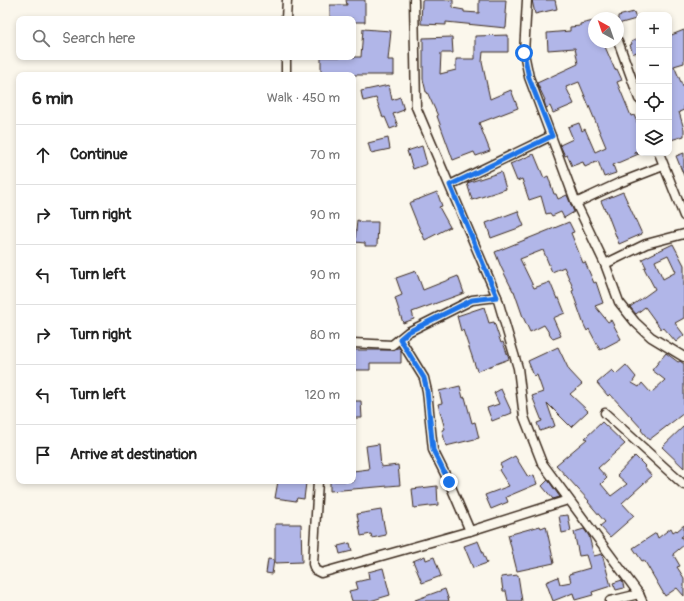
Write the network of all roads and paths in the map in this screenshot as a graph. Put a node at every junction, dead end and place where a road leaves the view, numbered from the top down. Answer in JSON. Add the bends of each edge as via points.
{"nodes":[{"id":1,"x":287,"y":0,"type":"edge"},
{"id":2,"x":414,"y":0,"type":"edge"},
{"id":3,"x":527,"y":0,"type":"edge"},
{"id":4,"x":286,"y":16,"type":"edge"},
{"id":5,"x":621,"y":48,"type":"edge"},
{"id":6,"x":286,"y":60,"type":"edge"},
{"id":7,"x":286,"y":72,"type":"edge"},
{"id":8,"x":636,"y":91,"type":"edge"},
{"id":9,"x":552,"y":136,"type":"junction"},
{"id":10,"x":660,"y":156,"type":"edge"},
{"id":11,"x":663,"y":166,"type":"junction"},
{"id":12,"x":450,"y":185,"type":"junction"},
{"id":13,"x":576,"y":203,"type":"junction"},
{"id":14,"x":684,"y":216,"type":"edge"},
{"id":15,"x":684,"y":234,"type":"edge"},
{"id":16,"x":605,"y":264,"type":"junction"},
{"id":17,"x":497,"y":297,"type":"junction"},
{"id":18,"x":400,"y":339,"type":"junction"},
{"id":19,"x":356,"y":343,"type":"edge"},
{"id":20,"x":683,"y":354,"type":"edge"},
{"id":21,"x":604,"y":414,"type":"dead end"},
{"id":22,"x":318,"y":484,"type":"edge"},
{"id":23,"x":684,"y":485,"type":"edge"},
{"id":24,"x":568,"y":500,"type":"junction"},
{"id":25,"x":470,"y":531,"type":"junction"},
{"id":26,"x":640,"y":598,"type":"edge"},
{"id":27,"x":610,"y":601,"type":"edge"}],
"edges":[{"from":1,"to":4,"type":"street"},
{"from":2,"to":12,"type":"street","via":[[416,107]]},
{"from":3,"to":9,"type":"street","via":[[524,53],[529,78]]},
{"from":5,"to":8,"type":"street"},
{"from":6,"to":7,"type":"street"},
{"from":9,"to":12,"type":"street"},
{"from":9,"to":13,"type":"street"},
{"from":10,"to":11,"type":"street"},
{"from":11,"to":13,"type":"street"},
{"from":11,"to":14,"type":"street"},
{"from":12,"to":17,"type":"street"},
{"from":13,"to":16,"type":"street"},
{"from":15,"to":16,"type":"street","via":[[646,244]]},
{"from":16,"to":20,"type":"street","via":[[619,302],[634,322],[651,338]]},
{"from":17,"to":18,"type":"street","via":[[472,300],[408,332]]},
{"from":17,"to":24,"type":"street","via":[[518,368],[524,417],[542,463]]},
{"from":18,"to":19,"type":"street","via":[[392,345]]},
{"from":18,"to":25,"type":"street","via":[[424,378],[433,450]]},
{"from":21,"to":23,"type":"street"},
{"from":22,"to":25,"type":"street","via":[[313,564],[315,570],[321,573]]},
{"from":24,"to":25,"type":"street"},
{"from":24,"to":26,"type":"street"},
{"from":26,"to":27,"type":"street"}]}
